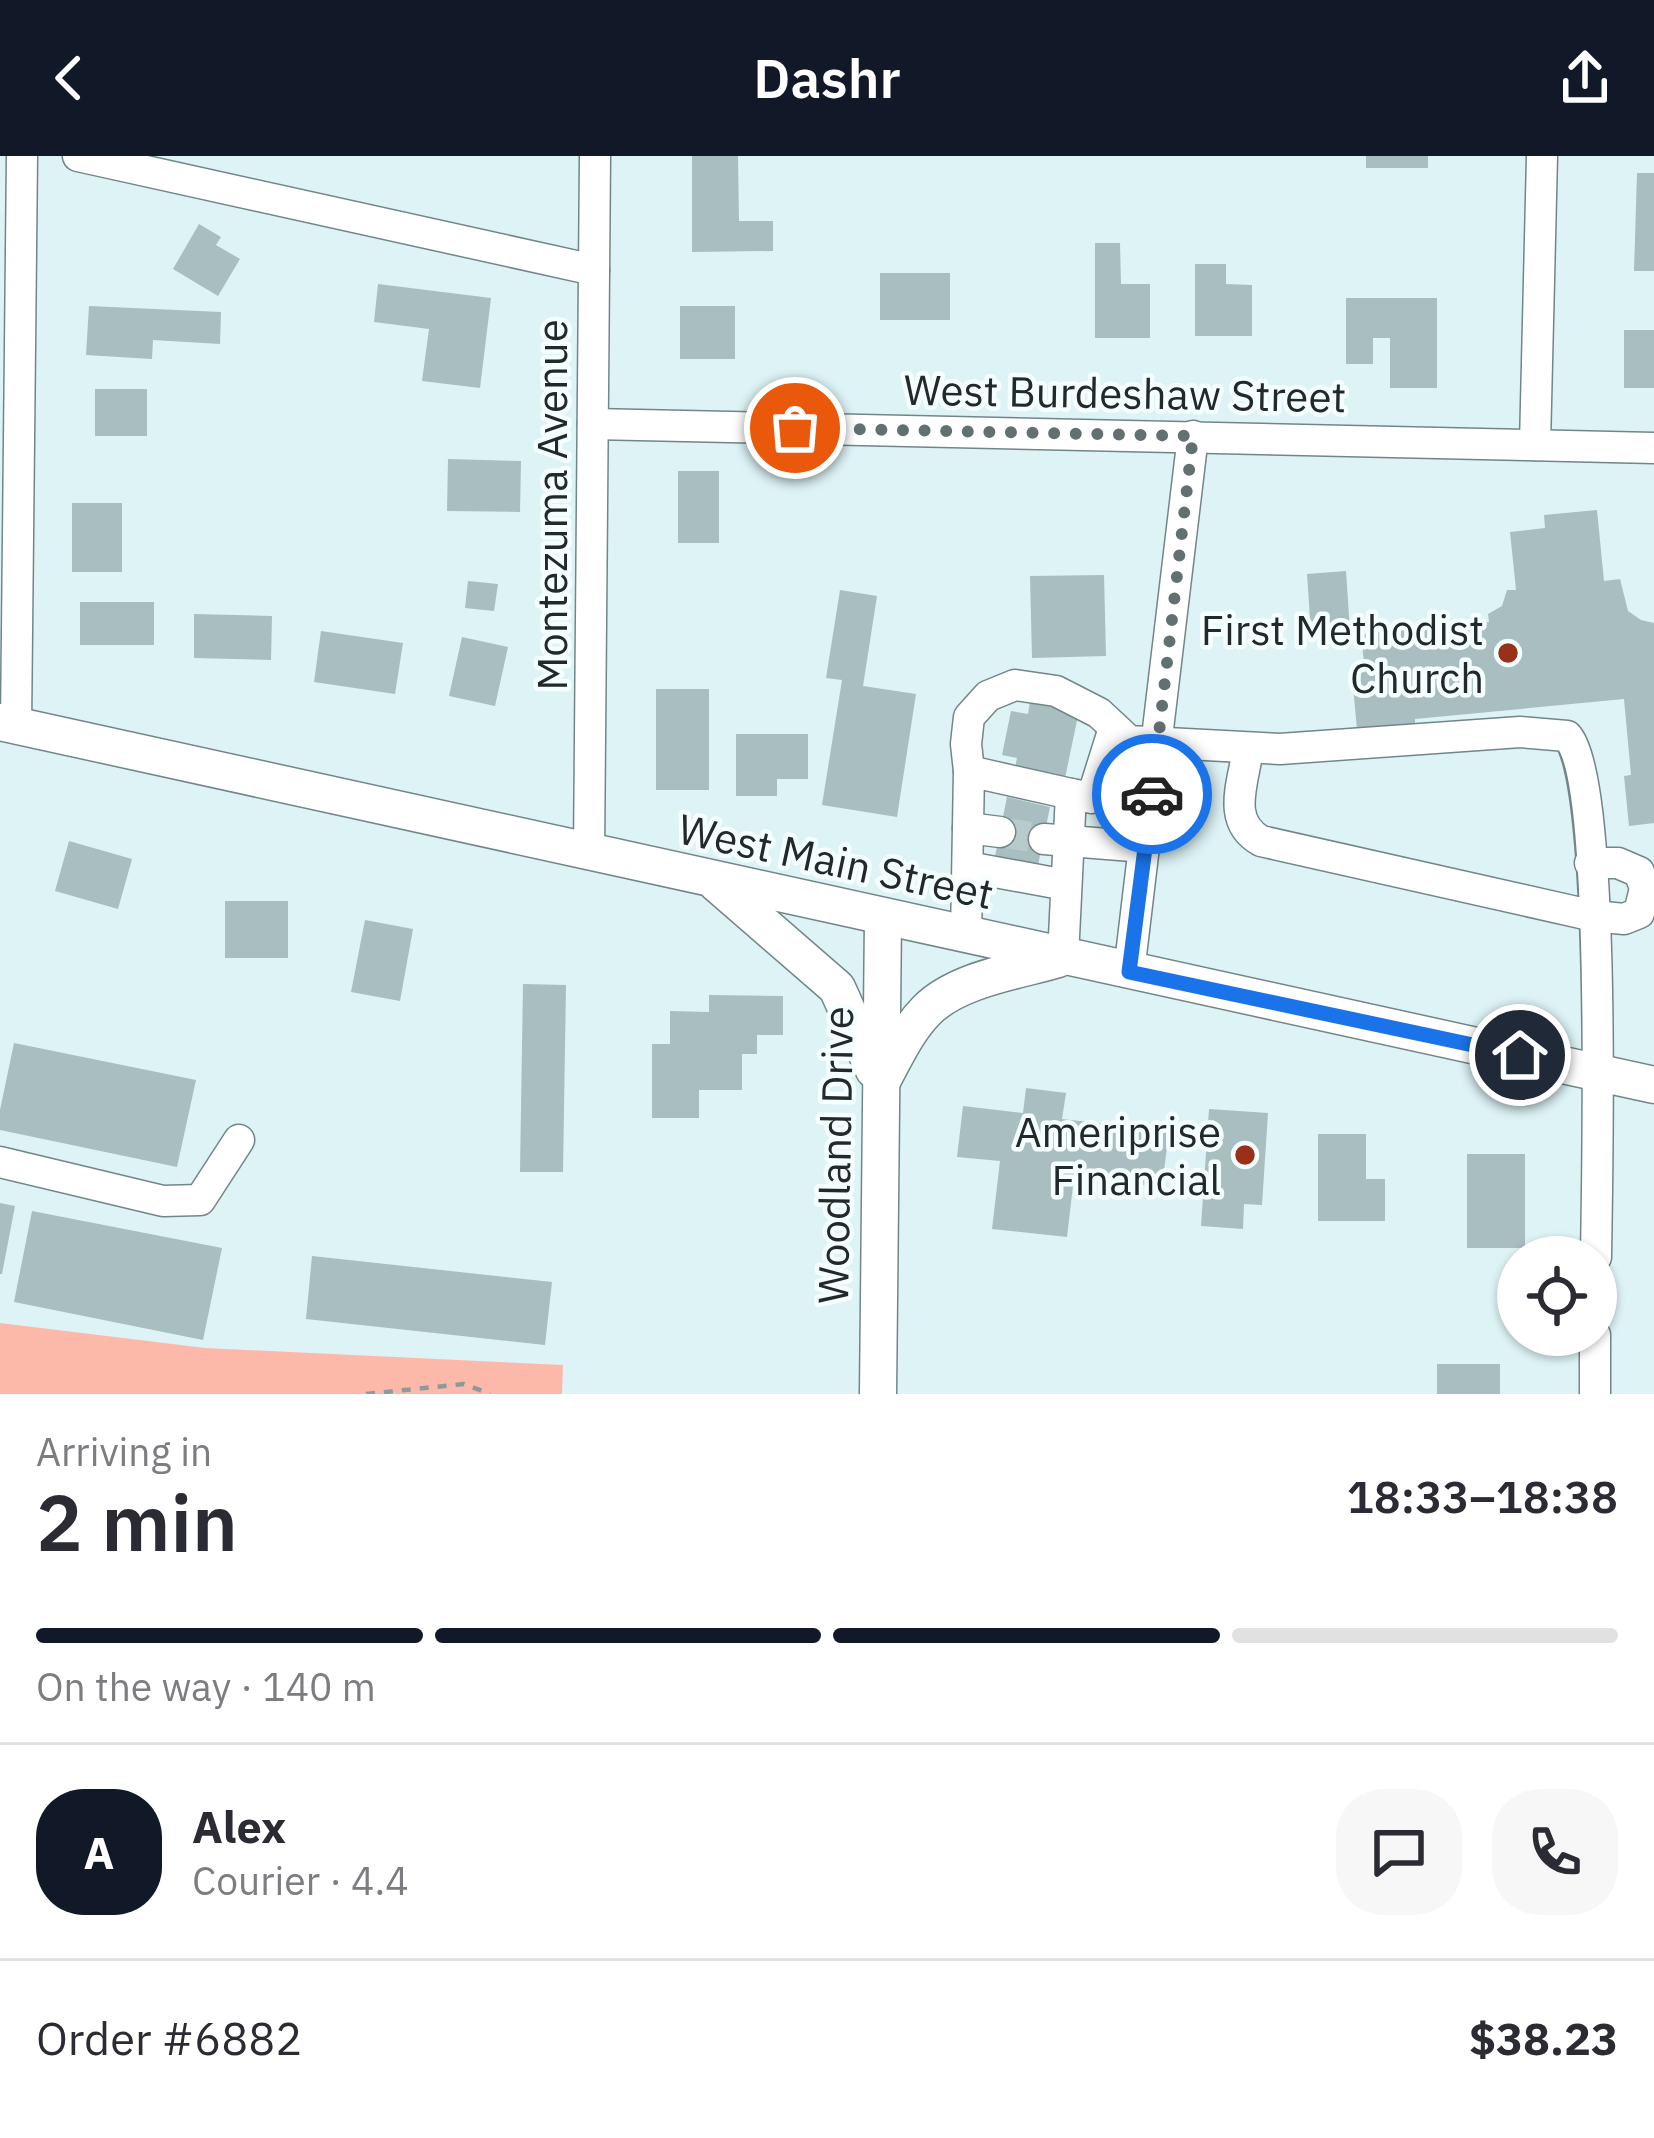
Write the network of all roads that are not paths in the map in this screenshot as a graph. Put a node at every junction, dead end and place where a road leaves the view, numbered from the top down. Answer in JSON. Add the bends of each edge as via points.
{"nodes":[{"id":1,"x":22,"y":156,"type":"edge"},
{"id":2,"x":78,"y":156,"type":"edge"},
{"id":3,"x":595,"y":156,"type":"edge"},
{"id":4,"x":1542,"y":156,"type":"edge"},
{"id":5,"x":595,"y":270,"type":"junction"},
{"id":6,"x":593,"y":424,"type":"junction"},
{"id":7,"x":1193,"y":436,"type":"junction"},
{"id":8,"x":1535,"y":445,"type":"junction"},
{"id":9,"x":1654,"y":448,"type":"edge"},
{"id":10,"x":8,"y":724,"type":"edge"},
{"id":11,"x":1114,"y":728,"type":"junction"},
{"id":12,"x":1159,"y":742,"type":"junction"},
{"id":13,"x":1248,"y":749,"type":"junction"},
{"id":14,"x":969,"y":771,"type":"junction"},
{"id":15,"x":1071,"y":794,"type":"junction"},
{"id":16,"x":968,"y":828,"type":"junction"},
{"id":17,"x":1000,"y":832,"type":"tunnel mouth"},
{"id":18,"x":1056,"y":841,"type":"junction"},
{"id":19,"x":1145,"y":847,"type":"junction"},
{"id":20,"x":589,"y":854,"type":"junction"},
{"id":21,"x":1590,"y":856,"type":"junction"},
{"id":22,"x":968,"y":867,"type":"junction"},
{"id":23,"x":711,"y":879,"type":"junction"},
{"id":24,"x":1066,"y":885,"type":"junction"},
{"id":25,"x":1594,"y":916,"type":"junction"},
{"id":26,"x":883,"y":918,"type":"junction"},
{"id":27,"x":967,"y":936,"type":"junction"},
{"id":28,"x":1063,"y":957,"type":"junction"},
{"id":29,"x":1129,"y":972,"type":"junction"},
{"id":30,"x":1598,"y":1072,"type":"junction"},
{"id":31,"x":880,"y":1084,"type":"junction"},
{"id":32,"x":1654,"y":1084,"type":"edge"},
{"id":33,"x":239,"y":1140,"type":"dead end"},
{"id":34,"x":0,"y":1162,"type":"edge"},
{"id":35,"x":1596,"y":1236,"type":"edge"},
{"id":36,"x":1595,"y":1356,"type":"edge"},
{"id":37,"x":878,"y":1394,"type":"edge"},
{"id":38,"x":1595,"y":1394,"type":"edge"}],
"edges":[{"from":1,"to":10,"type":"street"},
{"from":2,"to":5,"type":"street"},
{"from":3,"to":5,"type":"street","name":"Montezuma Avenue"},
{"from":4,"to":8,"type":"street"},
{"from":5,"to":6,"type":"street","name":"Montezuma Avenue"},
{"from":6,"to":7,"type":"street","name":"West Burdeshaw Street"},
{"from":6,"to":20,"type":"street","name":"Montezuma Avenue"},
{"from":7,"to":8,"type":"street","name":"West Burdeshaw Street"},
{"from":7,"to":12,"type":"street"},
{"from":8,"to":9,"type":"street","name":"West Burdeshaw Street"},
{"from":10,"to":20,"type":"main road","name":"West Main Street"},
{"from":11,"to":12,"type":"street","via":[[1129,741]]},
{"from":11,"to":14,"type":"street","via":[[1056,691],[1015,685],[988,696],[969,717]]},
{"from":11,"to":15,"type":"street","via":[[1092,799]]},
{"from":12,"to":13,"type":"street"},
{"from":12,"to":19,"type":"street"},
{"from":13,"to":21,"type":"street","via":[[1567,736],[1579,753]]},
{"from":13,"to":25,"type":"street","via":[[1239,816],[1261,841]]},
{"from":14,"to":15,"type":"street"},
{"from":14,"to":16,"type":"street"},
{"from":15,"to":18,"type":"street"},
{"from":16,"to":17,"type":"street"},
{"from":16,"to":22,"type":"street"},
{"from":18,"to":19,"type":"street"},
{"from":18,"to":24,"type":"street"},
{"from":19,"to":29,"type":"street"},
{"from":20,"to":23,"type":"main road","name":"West Main Street"},
{"from":21,"to":25,"type":"street"},
{"from":21,"to":25,"type":"street","via":[[1639,872],[1645,888],[1639,914]]},
{"from":22,"to":24,"type":"street"},
{"from":22,"to":27,"type":"street"},
{"from":23,"to":26,"type":"main road","name":"West Main Street"},
{"from":23,"to":31,"type":"main road","via":[[837,988]]},
{"from":24,"to":28,"type":"street"},
{"from":25,"to":30,"type":"street"},
{"from":26,"to":27,"type":"main road","name":"West Main Street"},
{"from":26,"to":31,"type":"main road","name":"Woodland Drive"},
{"from":27,"to":28,"type":"main road","name":"West Main Street"},
{"from":28,"to":29,"type":"main road","name":"West Main Street"},
{"from":28,"to":31,"type":"main road","via":[[929,1007]]},
{"from":29,"to":30,"type":"main road","name":"West Main Street"},
{"from":30,"to":32,"type":"main road","name":"West Main Street"},
{"from":30,"to":35,"type":"street"},
{"from":31,"to":37,"type":"main road","name":"Woodland Drive"},
{"from":33,"to":34,"type":"street","via":[[200,1200],[164,1202]]},
{"from":36,"to":38,"type":"street"}]}
